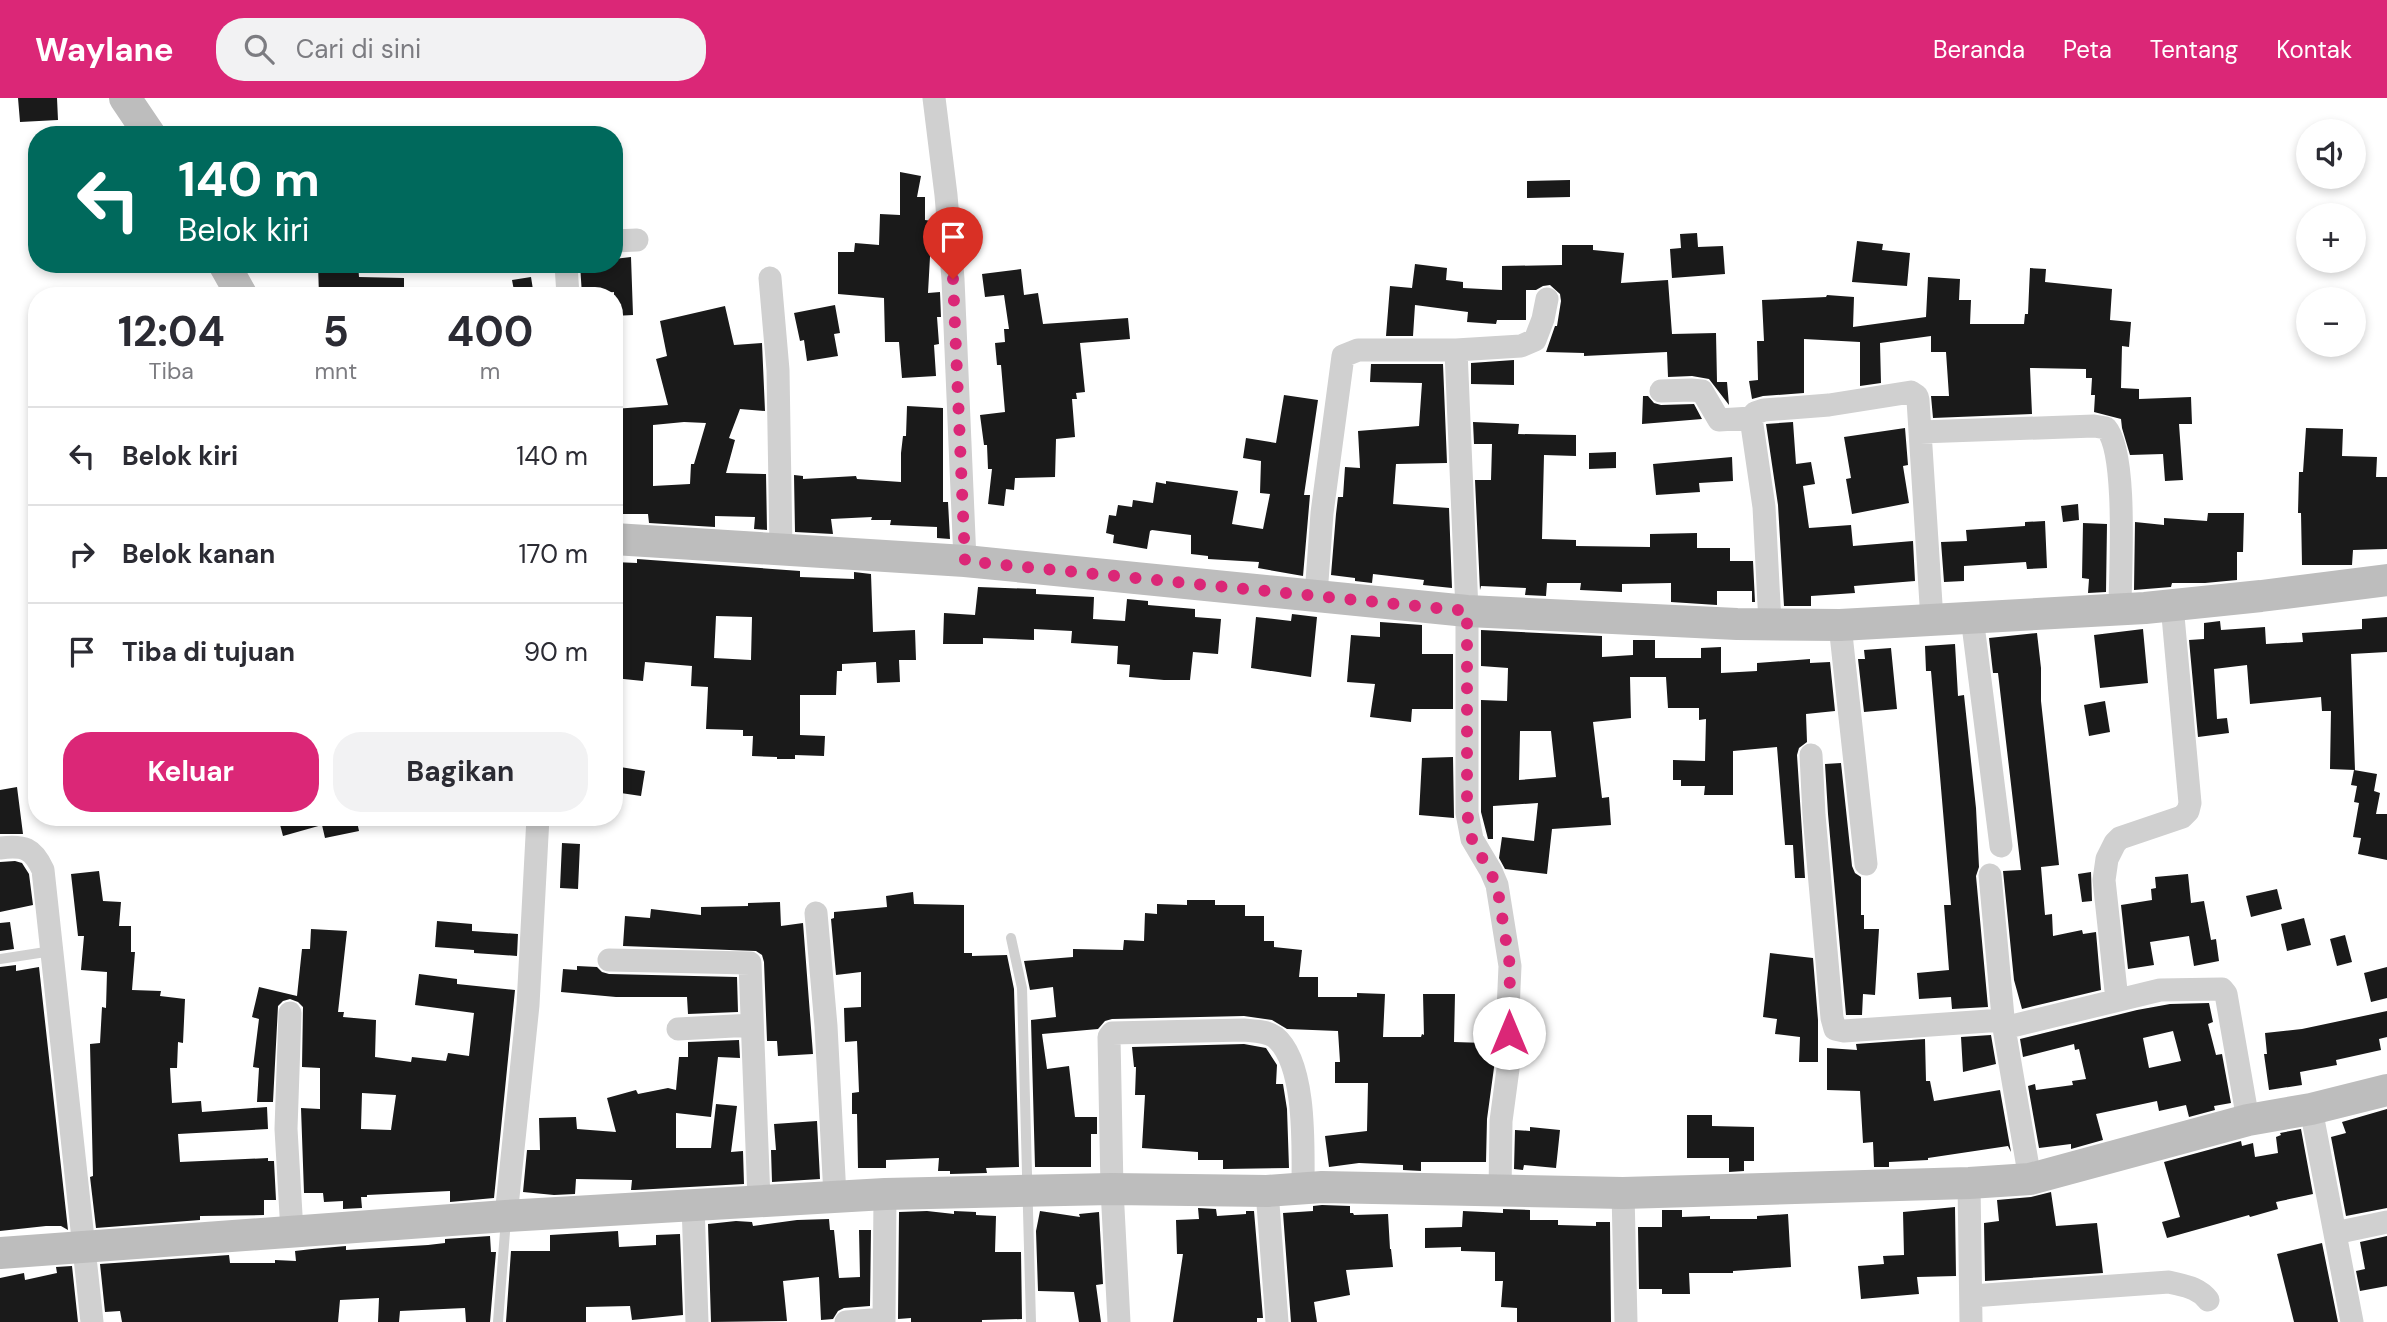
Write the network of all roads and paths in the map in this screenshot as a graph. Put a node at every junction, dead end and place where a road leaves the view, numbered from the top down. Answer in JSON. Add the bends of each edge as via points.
{"nodes":[{"id":1,"x":125,"y":98,"type":"edge"},
{"id":2,"x":934,"y":98,"type":"edge"},
{"id":3,"x":144,"y":126,"type":"edge"},
{"id":4,"x":770,"y":278,"type":"dead end"},
{"id":5,"x":1547,"y":299,"type":"dead end"},
{"id":6,"x":1456,"y":350,"type":"junction"},
{"id":7,"x":1661,"y":391,"type":"dead end"},
{"id":8,"x":1751,"y":418,"type":"junction"},
{"id":9,"x":1920,"y":432,"type":"junction"},
{"id":10,"x":623,"y":540,"type":"edge"},
{"id":11,"x":781,"y":549,"type":"junction"},
{"id":12,"x":965,"y":561,"type":"junction"},
{"id":13,"x":2387,"y":580,"type":"edge"},
{"id":14,"x":1316,"y":595,"type":"junction"},
{"id":15,"x":2172,"y":605,"type":"junction"},
{"id":16,"x":2120,"y":609,"type":"junction"},
{"id":17,"x":1467,"y":611,"type":"junction"},
{"id":18,"x":1972,"y":617,"type":"junction"},
{"id":19,"x":1932,"y":620,"type":"junction"},
{"id":20,"x":1770,"y":624,"type":"junction"},
{"id":21,"x":1840,"y":625,"type":"junction"},
{"id":22,"x":1811,"y":755,"type":"dead end"},
{"id":23,"x":538,"y":827,"type":"edge"},
{"id":24,"x":2001,"y":846,"type":"dead end"},
{"id":25,"x":0,"y":848,"type":"edge"},
{"id":26,"x":1866,"y":864,"type":"dead end"},
{"id":27,"x":1990,"y":875,"type":"dead end"},
{"id":28,"x":816,"y":913,"type":"dead end"},
{"id":29,"x":1011,"y":938,"type":"dead end"},
{"id":30,"x":52,"y":951,"type":"junction"},
{"id":31,"x":0,"y":959,"type":"edge"},
{"id":32,"x":609,"y":960,"type":"dead end"},
{"id":33,"x":2117,"y":1000,"type":"junction"},
{"id":34,"x":290,"y":1013,"type":"dead end"},
{"id":35,"x":2003,"y":1024,"type":"junction"},
{"id":36,"x":752,"y":1025,"type":"junction"},
{"id":37,"x":678,"y":1029,"type":"dead end"},
{"id":38,"x":2387,"y":1090,"type":"edge"},
{"id":39,"x":2311,"y":1109,"type":"junction"},
{"id":40,"x":2248,"y":1120,"type":"junction"},
{"id":41,"x":2030,"y":1179,"type":"junction"},
{"id":42,"x":1969,"y":1183,"type":"junction"},
{"id":43,"x":1303,"y":1188,"type":"junction"},
{"id":44,"x":1112,"y":1189,"type":"junction"},
{"id":45,"x":1029,"y":1191,"type":"junction"},
{"id":46,"x":1267,"y":1191,"type":"junction"},
{"id":47,"x":1500,"y":1192,"type":"junction"},
{"id":48,"x":1623,"y":1193,"type":"junction"},
{"id":49,"x":885,"y":1194,"type":"junction"},
{"id":50,"x":835,"y":1196,"type":"junction"},
{"id":51,"x":759,"y":1200,"type":"junction"},
{"id":52,"x":693,"y":1204,"type":"junction"},
{"id":53,"x":506,"y":1216,"type":"junction"},
{"id":54,"x":2387,"y":1222,"type":"edge"},
{"id":55,"x":292,"y":1232,"type":"junction"},
{"id":56,"x":2335,"y":1233,"type":"junction"},
{"id":57,"x":90,"y":1246,"type":"junction"},
{"id":58,"x":0,"y":1253,"type":"edge"},
{"id":59,"x":1972,"y":1296,"type":"junction"},
{"id":60,"x":2208,"y":1300,"type":"dead end"},
{"id":61,"x":884,"y":1320,"type":"edge"},
{"id":62,"x":92,"y":1322,"type":"edge"},
{"id":63,"x":498,"y":1322,"type":"edge"},
{"id":64,"x":697,"y":1322,"type":"edge"},
{"id":65,"x":846,"y":1322,"type":"edge"},
{"id":66,"x":1031,"y":1322,"type":"edge"},
{"id":67,"x":1119,"y":1322,"type":"edge"},
{"id":68,"x":1278,"y":1322,"type":"edge"},
{"id":69,"x":1626,"y":1322,"type":"edge"},
{"id":70,"x":1971,"y":1322,"type":"edge"},
{"id":71,"x":2352,"y":1322,"type":"edge"}],
"edges":[{"from":1,"to":3,"type":"street"},
{"from":2,"to":12,"type":"street","via":[[953,279]]},
{"from":4,"to":11,"type":"street","via":[[778,370]]},
{"from":5,"to":6,"type":"street","via":[[1539,331],[1528,344]]},
{"from":6,"to":14,"type":"street","via":[[1358,350],[1343,356]]},
{"from":6,"to":17,"type":"street"},
{"from":7,"to":8,"type":"street","via":[[1702,391],[1718,420]]},
{"from":8,"to":9,"type":"street","via":[[1764,410],[1910,392],[1918,400]]},
{"from":8,"to":20,"type":"street","via":[[1764,507]]},
{"from":9,"to":16,"type":"street","via":[[2106,428],[2114,442],[2119,470]]},
{"from":9,"to":19,"type":"street"},
{"from":10,"to":11,"type":"street"},
{"from":11,"to":12,"type":"street"},
{"from":12,"to":14,"type":"street"},
{"from":13,"to":15,"type":"street"},
{"from":14,"to":17,"type":"street"},
{"from":15,"to":16,"type":"street"},
{"from":15,"to":33,"type":"street","via":[[2190,803],[2182,817],[2120,838],[2107,859],[2104,880]]},
{"from":16,"to":18,"type":"street"},
{"from":17,"to":20,"type":"street"},
{"from":17,"to":47,"type":"street","via":[[1468,826],[1497,885],[1510,966],[1510,1054],[1500,1130]]},
{"from":18,"to":19,"type":"street"},
{"from":18,"to":24,"type":"street"},
{"from":19,"to":21,"type":"street"},
{"from":20,"to":21,"type":"street"},
{"from":21,"to":26,"type":"street"},
{"from":22,"to":35,"type":"street","via":[[1835,1029]]},
{"from":23,"to":53,"type":"street","via":[[528,1005]]},
{"from":25,"to":30,"type":"street","via":[[27,849],[37,858],[43,870]]},
{"from":27,"to":35,"type":"street"},
{"from":28,"to":50,"type":"street"},
{"from":29,"to":45,"type":"lane","via":[[1021,988]]},
{"from":30,"to":31,"type":"lane"},
{"from":30,"to":57,"type":"street"},
{"from":32,"to":36,"type":"street","via":[[750,963]]},
{"from":33,"to":35,"type":"street"},
{"from":33,"to":40,"type":"street","via":[[2160,990],[2222,989]]},
{"from":34,"to":55,"type":"street","via":[[286,1129]]},
{"from":35,"to":41,"type":"street"},
{"from":36,"to":37,"type":"street"},
{"from":36,"to":51,"type":"street"},
{"from":38,"to":39,"type":"street"},
{"from":39,"to":40,"type":"street"},
{"from":39,"to":56,"type":"street"},
{"from":40,"to":41,"type":"street"},
{"from":41,"to":42,"type":"street"},
{"from":42,"to":48,"type":"street"},
{"from":42,"to":59,"type":"street"},
{"from":43,"to":44,"type":"street","via":[[1302,1116],[1295,1072],[1275,1037],[1244,1030],[1112,1033]]},
{"from":43,"to":46,"type":"street"},
{"from":43,"to":47,"type":"street"},
{"from":44,"to":45,"type":"street"},
{"from":44,"to":46,"type":"street"},
{"from":44,"to":67,"type":"street"},
{"from":45,"to":49,"type":"street"},
{"from":45,"to":66,"type":"lane"},
{"from":46,"to":68,"type":"street"},
{"from":47,"to":48,"type":"street"},
{"from":48,"to":69,"type":"street"},
{"from":49,"to":50,"type":"street"},
{"from":49,"to":61,"type":"street"},
{"from":50,"to":51,"type":"street"},
{"from":51,"to":52,"type":"street"},
{"from":52,"to":53,"type":"street"},
{"from":52,"to":64,"type":"street"},
{"from":53,"to":55,"type":"street"},
{"from":53,"to":63,"type":"lane"},
{"from":54,"to":56,"type":"street"},
{"from":55,"to":57,"type":"street"},
{"from":56,"to":71,"type":"street"},
{"from":57,"to":58,"type":"street"},
{"from":57,"to":62,"type":"street"},
{"from":59,"to":60,"type":"street","via":[[2169,1282],[2202,1292]]},
{"from":59,"to":70,"type":"street"},
{"from":61,"to":65,"type":"street"}]}
